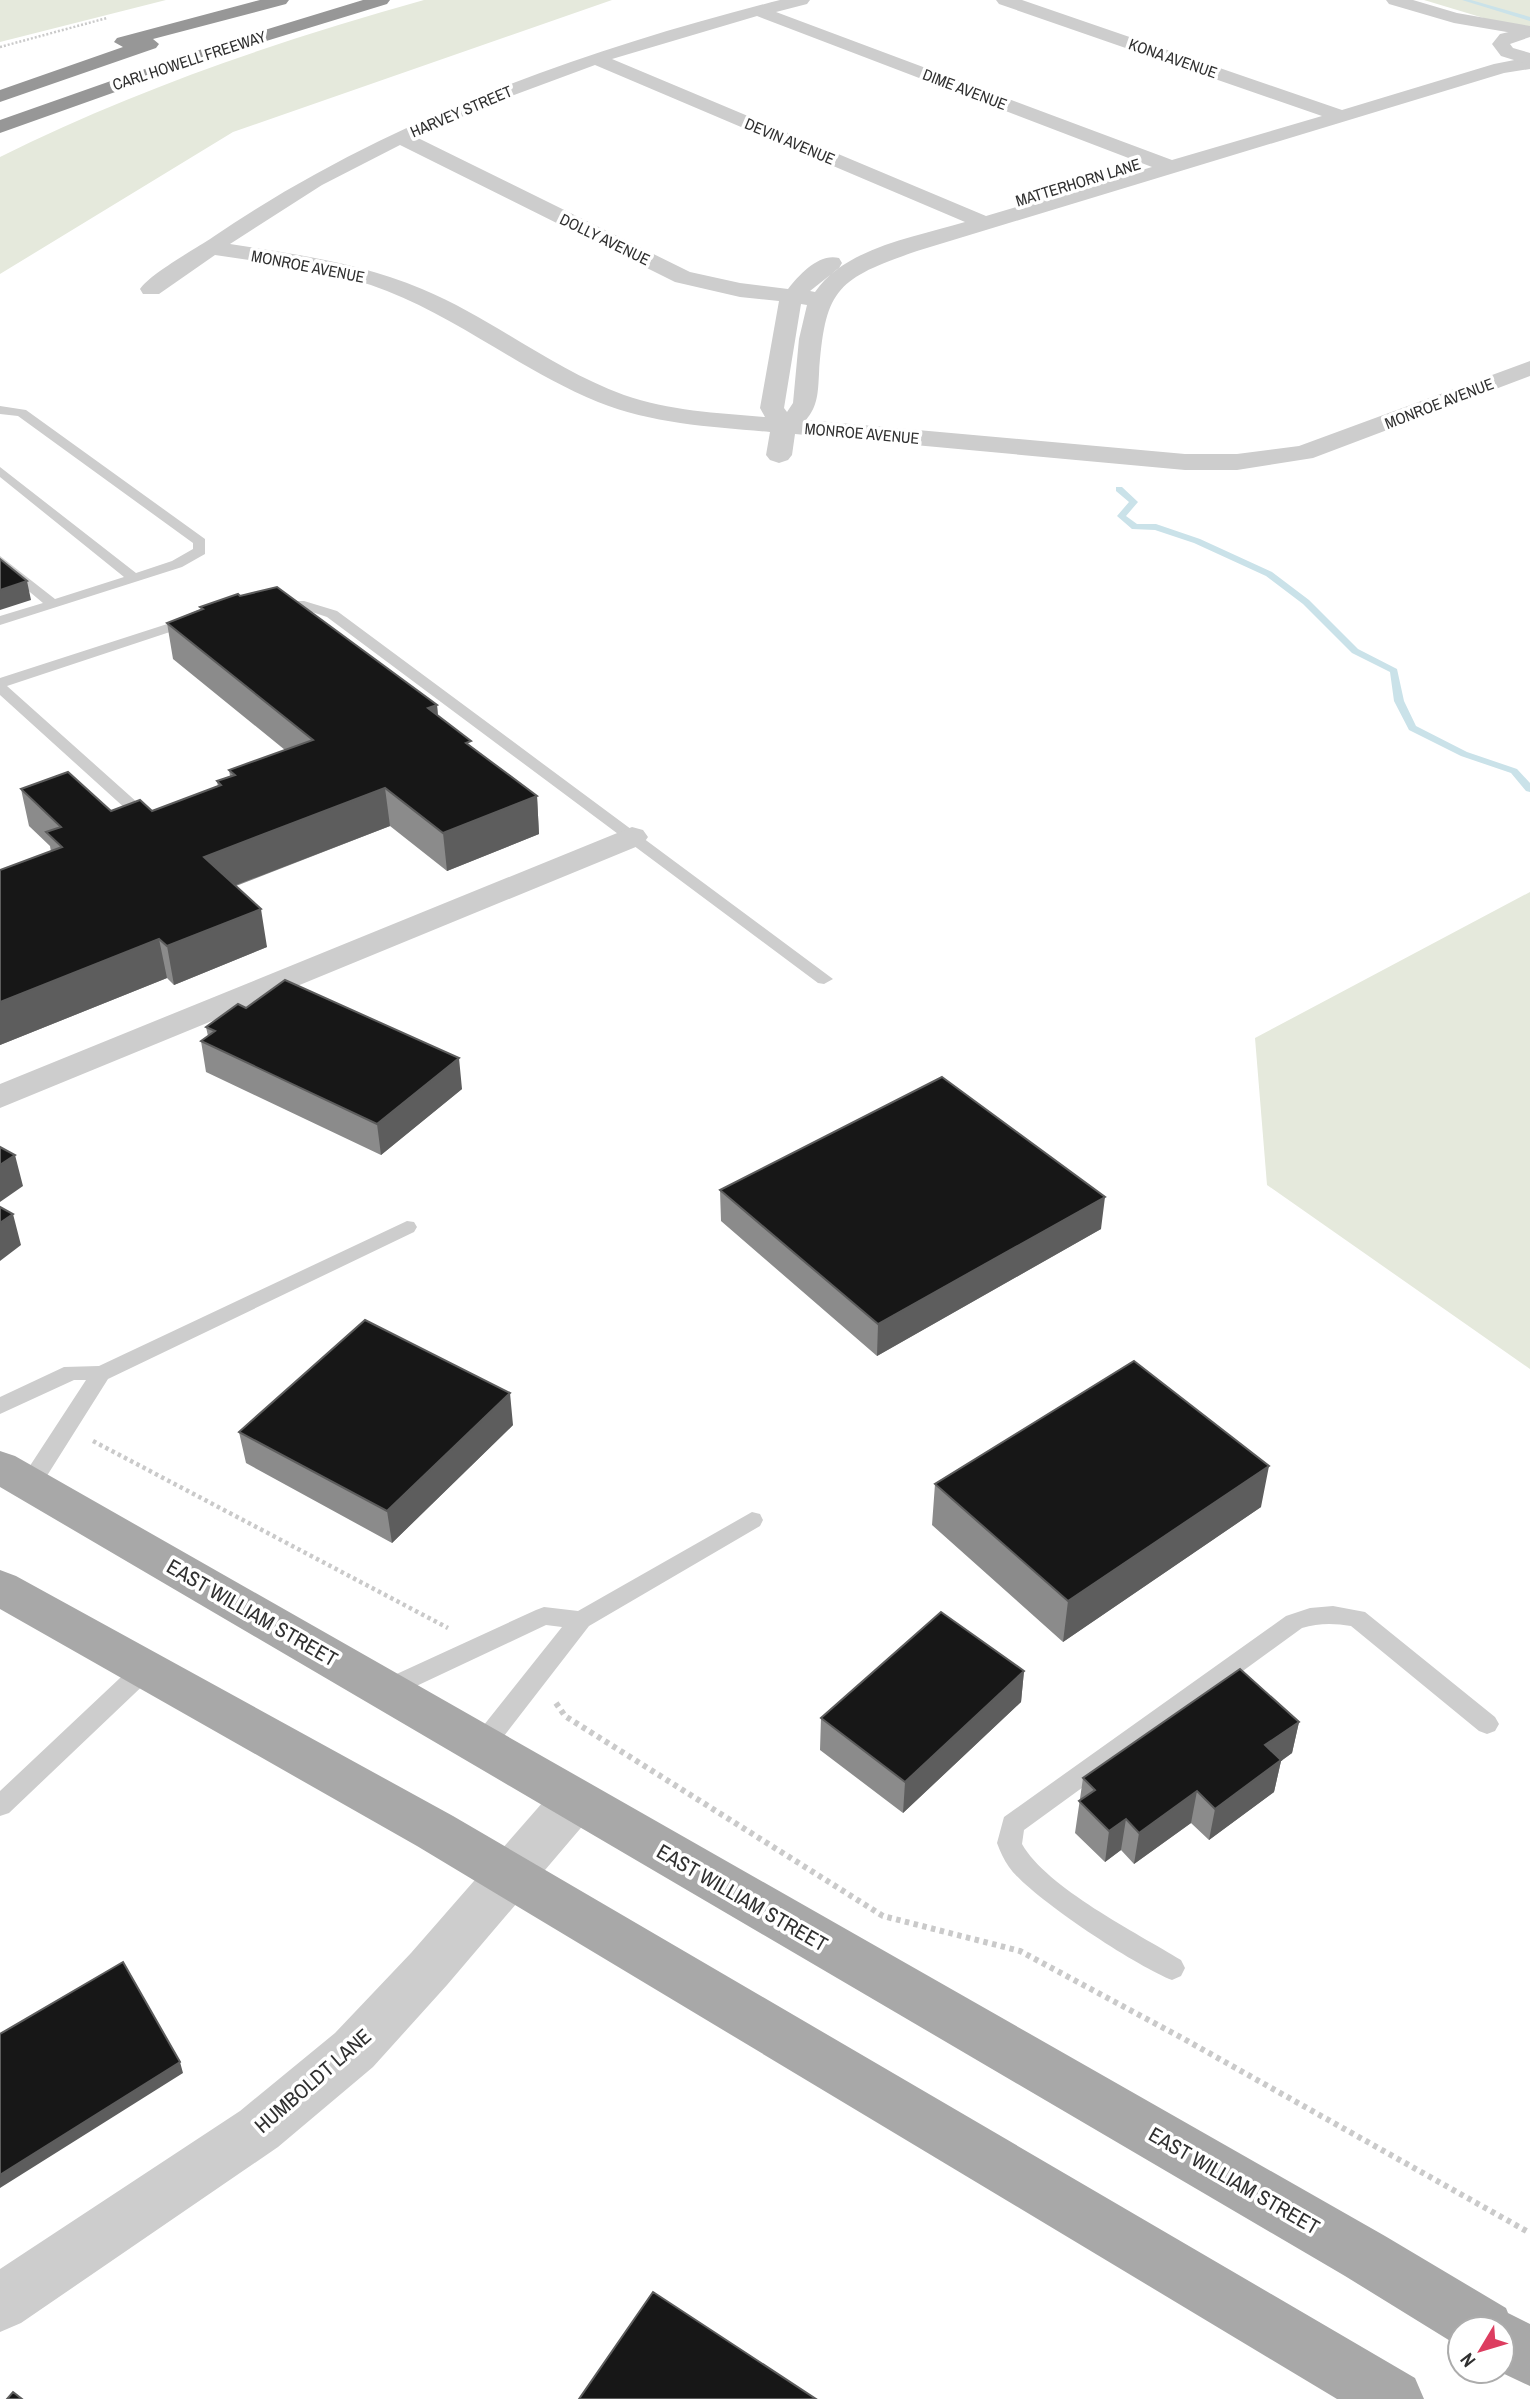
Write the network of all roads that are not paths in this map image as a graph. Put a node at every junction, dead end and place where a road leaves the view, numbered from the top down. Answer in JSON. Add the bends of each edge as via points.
{"nodes":[{"id":1,"x":280,"y":0,"type":"edge"},
{"id":2,"x":296,"y":0,"type":"edge"},
{"id":3,"x":381,"y":0,"type":"edge"},
{"id":4,"x":802,"y":0,"type":"edge"},
{"id":5,"x":1005,"y":0,"type":"edge"},
{"id":6,"x":1395,"y":0,"type":"edge"},
{"id":7,"x":759,"y":11,"type":"junction"},
{"id":8,"x":1454,"y":18,"type":"junction"},
{"id":9,"x":1530,"y":32,"type":"edge"},
{"id":10,"x":242,"y":42,"type":"junction"},
{"id":11,"x":1502,"y":46,"type":"junction"},
{"id":12,"x":596,"y":59,"type":"junction"},
{"id":13,"x":1530,"y":61,"type":"edge"},
{"id":14,"x":0,"y":79,"type":"edge"},
{"id":15,"x":0,"y":96,"type":"edge"},
{"id":16,"x":1332,"y":113,"type":"junction"},
{"id":17,"x":0,"y":127,"type":"edge"},
{"id":18,"x":400,"y":137,"type":"junction"},
{"id":19,"x":0,"y":147,"type":"edge"},
{"id":20,"x":1161,"y":164,"type":"junction"},
{"id":21,"x":974,"y":220,"type":"junction"},
{"id":22,"x":212,"y":248,"type":"junction"},
{"id":23,"x":151,"y":289,"type":"dead end"},
{"id":24,"x":794,"y":296,"type":"junction"},
{"id":25,"x":822,"y":299,"type":"junction"},
{"id":26,"x":1530,"y":368,"type":"edge"},
{"id":27,"x":0,"y":410,"type":"edge"},
{"id":28,"x":784,"y":426,"type":"junction"},
{"id":29,"x":779,"y":455,"type":"dead end"},
{"id":30,"x":0,"y":471,"type":"edge"},
{"id":31,"x":0,"y":560,"type":"edge"},
{"id":32,"x":134,"y":578,"type":"junction"},
{"id":33,"x":53,"y":604,"type":"junction"},
{"id":34,"x":254,"y":607,"type":"edge"},
{"id":35,"x":213,"y":612,"type":"edge"},
{"id":36,"x":0,"y":621,"type":"edge"},
{"id":37,"x":0,"y":685,"type":"edge"},
{"id":38,"x":133,"y":807,"type":"edge"},
{"id":39,"x":632,"y":837,"type":"junction"},
{"id":40,"x":824,"y":979,"type":"dead end"},
{"id":41,"x":0,"y":1097,"type":"edge"},
{"id":42,"x":407,"y":1227,"type":"dead end"},
{"id":43,"x":101,"y":1374,"type":"junction"},
{"id":44,"x":0,"y":1406,"type":"edge"},
{"id":45,"x":15,"y":1476,"type":"edge"},
{"id":46,"x":752,"y":1520,"type":"dead end"},
{"id":47,"x":0,"y":1588,"type":"edge"},
{"id":48,"x":581,"y":1620,"type":"junction"},
{"id":49,"x":145,"y":1669,"type":"junction"},
{"id":50,"x":384,"y":1690,"type":"junction"},
{"id":51,"x":1487,"y":1724,"type":"dead end"},
{"id":52,"x":481,"y":1748,"type":"junction"},
{"id":53,"x":574,"y":1801,"type":"junction"},
{"id":54,"x":0,"y":1806,"type":"edge"},
{"id":55,"x":511,"y":1876,"type":"junction"},
{"id":56,"x":1172,"y":1968,"type":"dead end"},
{"id":57,"x":0,"y":2302,"type":"edge"},
{"id":58,"x":1462,"y":2315,"type":"edge"},
{"id":59,"x":1394,"y":2399,"type":"edge"}],
"edges":[{"from":1,"to":14,"type":"highway"},
{"from":2,"to":15,"type":"highway","name":"CARL HOWELL FREEWAY"},
{"from":3,"to":10,"type":"highway","name":"CARL HOWELL FREEWAY"},
{"from":4,"to":7,"type":"street","name":"HARVEY STREET"},
{"from":5,"to":16,"type":"street","name":"KONA AVENUE"},
{"from":6,"to":8,"type":"street"},
{"from":7,"to":12,"type":"street","name":"HARVEY STREET"},
{"from":7,"to":20,"type":"street","name":"DIME AVENUE"},
{"from":8,"to":9,"type":"street"},
{"from":8,"to":11,"type":"street"},
{"from":9,"to":11,"type":"street","name":"MATTERHORN LANE","via":[[1506,38]]},
{"from":10,"to":17,"type":"highway","name":"CARL HOWELL FREEWAY"},
{"from":10,"to":19,"type":"highway"},
{"from":11,"to":13,"type":"street"},
{"from":11,"to":16,"type":"street","name":"MATTERHORN LANE","via":[[1500,54],[1491,59]]},
{"from":12,"to":18,"type":"street","name":"HARVEY STREET","via":[[494,95]]},
{"from":12,"to":21,"type":"street","name":"DEVIN AVENUE"},
{"from":13,"to":16,"type":"street","name":"MATTERHORN LANE"},
{"from":16,"to":20,"type":"street","name":"MATTERHORN LANE"},
{"from":18,"to":22,"type":"street","name":"HARVEY STREET","via":[[286,198]]},
{"from":18,"to":24,"type":"street","name":"DOLLY AVENUE","via":[[668,271],[722,287]]},
{"from":20,"to":21,"type":"street","name":"MATTERHORN LANE"},
{"from":21,"to":24,"type":"street","name":"MATTERHORN LANE","via":[[856,250],[817,271]]},
{"from":21,"to":25,"type":"street","name":"MATTERHORN LANE","via":[[867,262],[842,277]]},
{"from":22,"to":23,"type":"street","name":"HARVEY STREET"},
{"from":22,"to":28,"type":"street","name":"MONROE AVENUE","via":[[326,267],[403,289],[621,403],[684,417]]},
{"from":24,"to":25,"type":"street","name":"DOLLY AVENUE"},
{"from":24,"to":28,"type":"street","name":"MATTERHORN LANE","via":[[773,402],[774,414]]},
{"from":25,"to":28,"type":"street","name":"MATTERHORN LANE","via":[[805,402]]},
{"from":26,"to":28,"type":"street","name":"MONROE AVENUE","via":[[1321,448],[1261,460],[1185,462]]},
{"from":27,"to":32,"type":"lane","via":[[22,413],[200,542],[200,551],[191,558]]},
{"from":28,"to":29,"type":"street","name":"MATTERHORN LANE"},
{"from":30,"to":32,"type":"lane"},
{"from":31,"to":33,"type":"lane"},
{"from":32,"to":33,"type":"lane"},
{"from":33,"to":36,"type":"lane"},
{"from":34,"to":39,"type":"lane","via":[[304,605],[332,614]]},
{"from":35,"to":37,"type":"lane"},
{"from":37,"to":38,"type":"lane"},
{"from":39,"to":40,"type":"lane"},
{"from":39,"to":41,"type":"street"},
{"from":42,"to":43,"type":"lane"},
{"from":43,"to":44,"type":"lane","via":[[71,1373]]},
{"from":43,"to":45,"type":"lane","via":[[67,1427]]},
{"from":45,"to":50,"type":"main road","name":"EAST WILLIAM STREET"},
{"from":46,"to":48,"type":"lane"},
{"from":47,"to":49,"type":"main road"},
{"from":48,"to":50,"type":"lane","via":[[544,1616]]},
{"from":48,"to":52,"type":"lane"},
{"from":49,"to":54,"type":"lane"},
{"from":49,"to":55,"type":"main road"},
{"from":50,"to":52,"type":"main road","name":"EAST WILLIAM STREET"},
{"from":51,"to":56,"type":"lane","via":[[1357,1618],[1314,1615],[1294,1622],[1013,1824],[1009,1843],[1037,1881]]},
{"from":52,"to":53,"type":"main road","name":"EAST WILLIAM STREET"},
{"from":53,"to":55,"type":"street","name":"HUMBOLDT LANE"},
{"from":53,"to":58,"type":"main road","name":"EAST WILLIAM STREET"},
{"from":55,"to":57,"type":"street","name":"HUMBOLDT LANE","via":[[354,2050],[259,2129]]},
{"from":55,"to":59,"type":"main road"}]}
